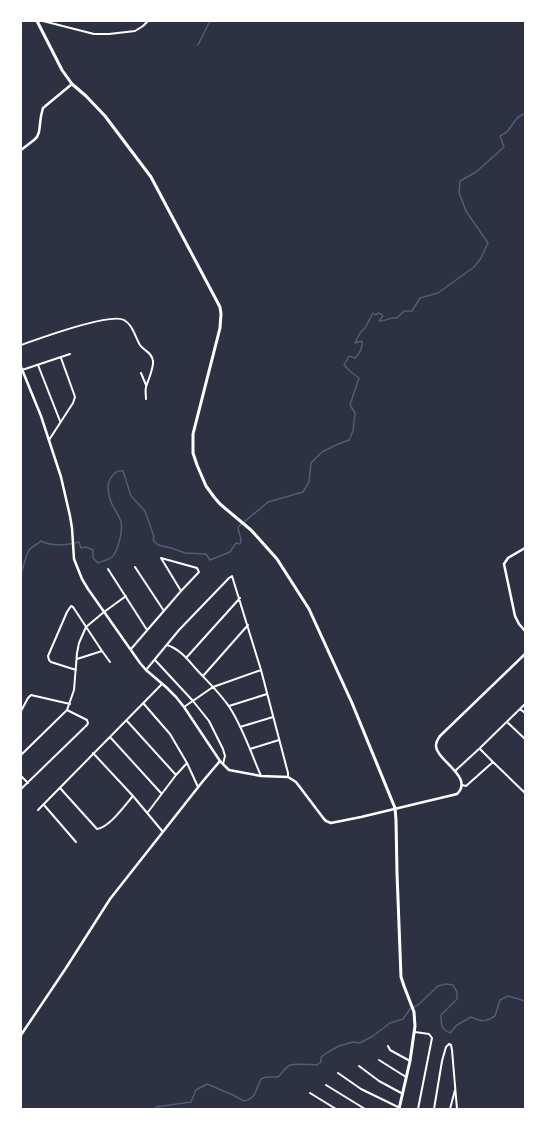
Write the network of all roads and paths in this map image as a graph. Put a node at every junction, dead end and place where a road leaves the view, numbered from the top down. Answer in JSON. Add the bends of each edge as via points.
{"nodes":[{"id":1,"x":38,"y":21,"type":"edge"},
{"id":2,"x":43,"y":21,"type":"edge"},
{"id":3,"x":148,"y":21,"type":"edge"},
{"id":4,"x":72,"y":84,"type":"junction"},
{"id":5,"x":21,"y":150,"type":"edge"},
{"id":6,"x":21,"y":345,"type":"edge"},
{"id":7,"x":70,"y":354,"type":"dead end"},
{"id":8,"x":61,"y":358,"type":"junction"},
{"id":9,"x":38,"y":365,"type":"junction"},
{"id":10,"x":22,"y":369,"type":"edge"},
{"id":11,"x":141,"y":373,"type":"dead end"},
{"id":12,"x":147,"y":386,"type":"junction"},
{"id":13,"x":146,"y":400,"type":"dead end"},
{"id":14,"x":60,"y":421,"type":"junction"},
{"id":15,"x":49,"y":440,"type":"junction"},
{"id":16,"x":525,"y":548,"type":"edge"},
{"id":17,"x":135,"y":567,"type":"dead end"},
{"id":18,"x":108,"y":569,"type":"dead end"},
{"id":19,"x":181,"y":591,"type":"junction"},
{"id":20,"x":126,"y":596,"type":"junction"},
{"id":21,"x":240,"y":598,"type":"junction"},
{"id":22,"x":164,"y":611,"type":"junction"},
{"id":23,"x":104,"y":612,"type":"junction"},
{"id":24,"x":248,"y":626,"type":"junction"},
{"id":25,"x":86,"y":627,"type":"junction"},
{"id":26,"x":147,"y":630,"type":"junction"},
{"id":27,"x":525,"y":631,"type":"edge"},
{"id":28,"x":167,"y":645,"type":"junction"},
{"id":29,"x":130,"y":650,"type":"junction"},
{"id":30,"x":102,"y":651,"type":"junction"},
{"id":31,"x":525,"y":654,"type":"edge"},
{"id":32,"x":186,"y":658,"type":"junction"},
{"id":33,"x":76,"y":659,"type":"junction"},
{"id":34,"x":155,"y":660,"type":"junction"},
{"id":35,"x":110,"y":662,"type":"dead end"},
{"id":36,"x":76,"y":670,"type":"junction"},
{"id":37,"x":146,"y":670,"type":"junction"},
{"id":38,"x":261,"y":670,"type":"junction"},
{"id":39,"x":202,"y":676,"type":"junction"},
{"id":40,"x":162,"y":684,"type":"junction"},
{"id":41,"x":213,"y":687,"type":"junction"},
{"id":42,"x":267,"y":694,"type":"junction"},
{"id":43,"x":193,"y":701,"type":"junction"},
{"id":44,"x":142,"y":703,"type":"junction"},
{"id":45,"x":70,"y":704,"type":"junction"},
{"id":46,"x":525,"y":704,"type":"edge"},
{"id":47,"x":228,"y":706,"type":"junction"},
{"id":48,"x":184,"y":708,"type":"junction"},
{"id":49,"x":520,"y":708,"type":"junction"},
{"id":50,"x":67,"y":710,"type":"junction"},
{"id":51,"x":21,"y":711,"type":"edge"},
{"id":52,"x":525,"y":713,"type":"edge"},
{"id":53,"x":273,"y":716,"type":"junction"},
{"id":54,"x":127,"y":721,"type":"junction"},
{"id":55,"x":507,"y":722,"type":"junction"},
{"id":56,"x":240,"y":727,"type":"junction"},
{"id":57,"x":110,"y":737,"type":"junction"},
{"id":58,"x":525,"y":739,"type":"edge"},
{"id":59,"x":279,"y":740,"type":"junction"},
{"id":60,"x":480,"y":748,"type":"junction"},
{"id":61,"x":250,"y":749,"type":"junction"},
{"id":62,"x":93,"y":753,"type":"junction"},
{"id":63,"x":21,"y":755,"type":"edge"},
{"id":64,"x":220,"y":762,"type":"junction"},
{"id":65,"x":493,"y":762,"type":"junction"},
{"id":66,"x":187,"y":763,"type":"junction"},
{"id":67,"x":223,"y":765,"type":"junction"},
{"id":68,"x":455,"y":771,"type":"junction"},
{"id":69,"x":176,"y":775,"type":"junction"},
{"id":70,"x":21,"y":776,"type":"edge"},
{"id":71,"x":261,"y":776,"type":"junction"},
{"id":72,"x":288,"y":777,"type":"junction"},
{"id":73,"x":28,"y":783,"type":"junction"},
{"id":74,"x":462,"y":785,"type":"junction"},
{"id":75,"x":198,"y":787,"type":"junction"},
{"id":76,"x":60,"y":788,"type":"junction"},
{"id":77,"x":21,"y":789,"type":"edge"},
{"id":78,"x":162,"y":793,"type":"junction"},
{"id":79,"x":525,"y":793,"type":"edge"},
{"id":80,"x":133,"y":796,"type":"junction"},
{"id":81,"x":44,"y":804,"type":"junction"},
{"id":82,"x":395,"y":808,"type":"junction"},
{"id":83,"x":38,"y":810,"type":"dead end"},
{"id":84,"x":148,"y":812,"type":"junction"},
{"id":85,"x":163,"y":832,"type":"junction"},
{"id":86,"x":76,"y":842,"type":"dead end"},
{"id":87,"x":415,"y":1032,"type":"junction"},
{"id":88,"x":21,"y":1035,"type":"edge"},
{"id":89,"x":388,"y":1046,"type":"dead end"},
{"id":90,"x":379,"y":1060,"type":"dead end"},
{"id":91,"x":410,"y":1061,"type":"junction"},
{"id":92,"x":359,"y":1066,"type":"dead end"},
{"id":93,"x":338,"y":1073,"type":"dead end"},
{"id":94,"x":406,"y":1077,"type":"junction"},
{"id":95,"x":326,"y":1085,"type":"dead end"},
{"id":96,"x":455,"y":1089,"type":"junction"},
{"id":97,"x":310,"y":1093,"type":"dead end"},
{"id":98,"x":403,"y":1094,"type":"junction"},
{"id":99,"x":336,"y":1109,"type":"edge"},
{"id":100,"x":365,"y":1109,"type":"edge"},
{"id":101,"x":400,"y":1109,"type":"edge"},
{"id":102,"x":418,"y":1109,"type":"edge"},
{"id":103,"x":434,"y":1109,"type":"edge"},
{"id":104,"x":450,"y":1109,"type":"edge"},
{"id":105,"x":457,"y":1109,"type":"edge"}],
"edges":[{"from":1,"to":4,"type":"main road","via":[[62,70]]},
{"from":2,"to":3,"type":"street","via":[[94,34],[109,34],[131,32]]},
{"from":4,"to":5,"type":"street","via":[[43,108],[39,132],[34,140]]},
{"from":4,"to":82,"type":"main road","via":[[104,116],[151,177],[220,307],[220,328],[194,434],[193,453],[206,486],[220,504],[241,521],[277,559],[309,609]]},
{"from":6,"to":12,"type":"street","via":[[79,325],[109,318],[122,319],[130,326],[154,362]]},
{"from":7,"to":8,"type":"street"},
{"from":8,"to":9,"type":"street"},
{"from":8,"to":14,"type":"street","via":[[75,397]]},
{"from":9,"to":10,"type":"street"},
{"from":9,"to":14,"type":"street"},
{"from":10,"to":15,"type":"street"},
{"from":11,"to":12,"type":"street"},
{"from":12,"to":13,"type":"street"},
{"from":14,"to":15,"type":"street"},
{"from":15,"to":23,"type":"street","via":[[67,501],[74,559],[82,579]]},
{"from":16,"to":27,"type":"street","via":[[508,558],[504,564],[515,616]]},
{"from":17,"to":22,"type":"street"},
{"from":18,"to":20,"type":"street"},
{"from":19,"to":19,"type":"street","via":[[165,565],[160,558],[198,569],[198,574]]},
{"from":19,"to":22,"type":"street"},
{"from":20,"to":23,"type":"street"},
{"from":20,"to":26,"type":"street"},
{"from":21,"to":24,"type":"street"},
{"from":21,"to":28,"type":"street","via":[[231,576]]},
{"from":21,"to":32,"type":"street"},
{"from":22,"to":26,"type":"street"},
{"from":23,"to":25,"type":"street"},
{"from":23,"to":29,"type":"street"},
{"from":24,"to":38,"type":"street"},
{"from":24,"to":39,"type":"street"},
{"from":25,"to":30,"type":"street"},
{"from":25,"to":33,"type":"street"},
{"from":25,"to":36,"type":"street","via":[[70,606],[48,656],[51,662]]},
{"from":26,"to":29,"type":"street"},
{"from":28,"to":32,"type":"street","via":[[175,648]]},
{"from":28,"to":34,"type":"street"},
{"from":29,"to":37,"type":"street"},
{"from":30,"to":33,"type":"street"},
{"from":30,"to":35,"type":"street"},
{"from":31,"to":68,"type":"street","via":[[437,741],[438,751]]},
{"from":32,"to":39,"type":"street"},
{"from":33,"to":36,"type":"street"},
{"from":34,"to":37,"type":"street"},
{"from":34,"to":43,"type":"street"},
{"from":36,"to":45,"type":"street"},
{"from":37,"to":40,"type":"street"},
{"from":38,"to":41,"type":"street"},
{"from":38,"to":42,"type":"street"},
{"from":39,"to":41,"type":"street"},
{"from":40,"to":44,"type":"street"},
{"from":40,"to":48,"type":"street"},
{"from":41,"to":43,"type":"street"},
{"from":41,"to":47,"type":"street"},
{"from":42,"to":47,"type":"street"},
{"from":42,"to":53,"type":"street"},
{"from":43,"to":48,"type":"street"},
{"from":43,"to":67,"type":"street","via":[[218,737],[225,756]]},
{"from":44,"to":54,"type":"street"},
{"from":44,"to":66,"type":"street","via":[[170,734]]},
{"from":45,"to":50,"type":"street"},
{"from":45,"to":51,"type":"street","via":[[31,695]]},
{"from":46,"to":49,"type":"street"},
{"from":47,"to":56,"type":"street"},
{"from":48,"to":64,"type":"street"},
{"from":49,"to":52,"type":"street"},
{"from":49,"to":55,"type":"street"},
{"from":50,"to":63,"type":"street"},
{"from":50,"to":73,"type":"street","via":[[84,718],[88,723]]},
{"from":53,"to":56,"type":"street"},
{"from":53,"to":59,"type":"street"},
{"from":54,"to":57,"type":"street"},
{"from":54,"to":69,"type":"street"},
{"from":55,"to":58,"type":"street"},
{"from":55,"to":60,"type":"street"},
{"from":56,"to":61,"type":"street"},
{"from":57,"to":62,"type":"street"},
{"from":57,"to":78,"type":"street"},
{"from":59,"to":61,"type":"street"},
{"from":59,"to":72,"type":"street"},
{"from":60,"to":65,"type":"street"},
{"from":60,"to":68,"type":"street"},
{"from":61,"to":71,"type":"street"},
{"from":62,"to":76,"type":"street"},
{"from":62,"to":80,"type":"street"},
{"from":64,"to":67,"type":"street"},
{"from":64,"to":75,"type":"street"},
{"from":65,"to":74,"type":"street","via":[[466,786]]},
{"from":65,"to":79,"type":"street"},
{"from":66,"to":69,"type":"street"},
{"from":66,"to":75,"type":"street"},
{"from":67,"to":71,"type":"street","via":[[229,770]]},
{"from":68,"to":74,"type":"street"},
{"from":69,"to":78,"type":"street"},
{"from":70,"to":73,"type":"street"},
{"from":71,"to":72,"type":"street"},
{"from":72,"to":82,"type":"street","via":[[296,782],[329,823]]},
{"from":73,"to":77,"type":"street"},
{"from":74,"to":82,"type":"street","via":[[457,794]]},
{"from":75,"to":85,"type":"street"},
{"from":76,"to":80,"type":"street","via":[[97,829],[109,823]]},
{"from":76,"to":81,"type":"street"},
{"from":78,"to":84,"type":"street"},
{"from":80,"to":84,"type":"street"},
{"from":81,"to":83,"type":"street"},
{"from":81,"to":86,"type":"street"},
{"from":82,"to":87,"type":"main road","via":[[400,962],[402,981],[414,1012]]},
{"from":84,"to":85,"type":"street"},
{"from":85,"to":88,"type":"street","via":[[110,899]]},
{"from":87,"to":91,"type":"main road"},
{"from":87,"to":102,"type":"street","via":[[429,1034],[432,1038]]},
{"from":89,"to":91,"type":"street","via":[[390,1050]]},
{"from":90,"to":94,"type":"street"},
{"from":91,"to":94,"type":"main road"},
{"from":92,"to":98,"type":"street"},
{"from":93,"to":101,"type":"street","via":[[361,1089]]},
{"from":94,"to":98,"type":"main road"},
{"from":95,"to":100,"type":"street"},
{"from":96,"to":103,"type":"street","via":[[449,1044],[442,1061]]},
{"from":96,"to":104,"type":"street"},
{"from":96,"to":105,"type":"street"},
{"from":97,"to":99,"type":"street"},
{"from":98,"to":101,"type":"main road"}]}
